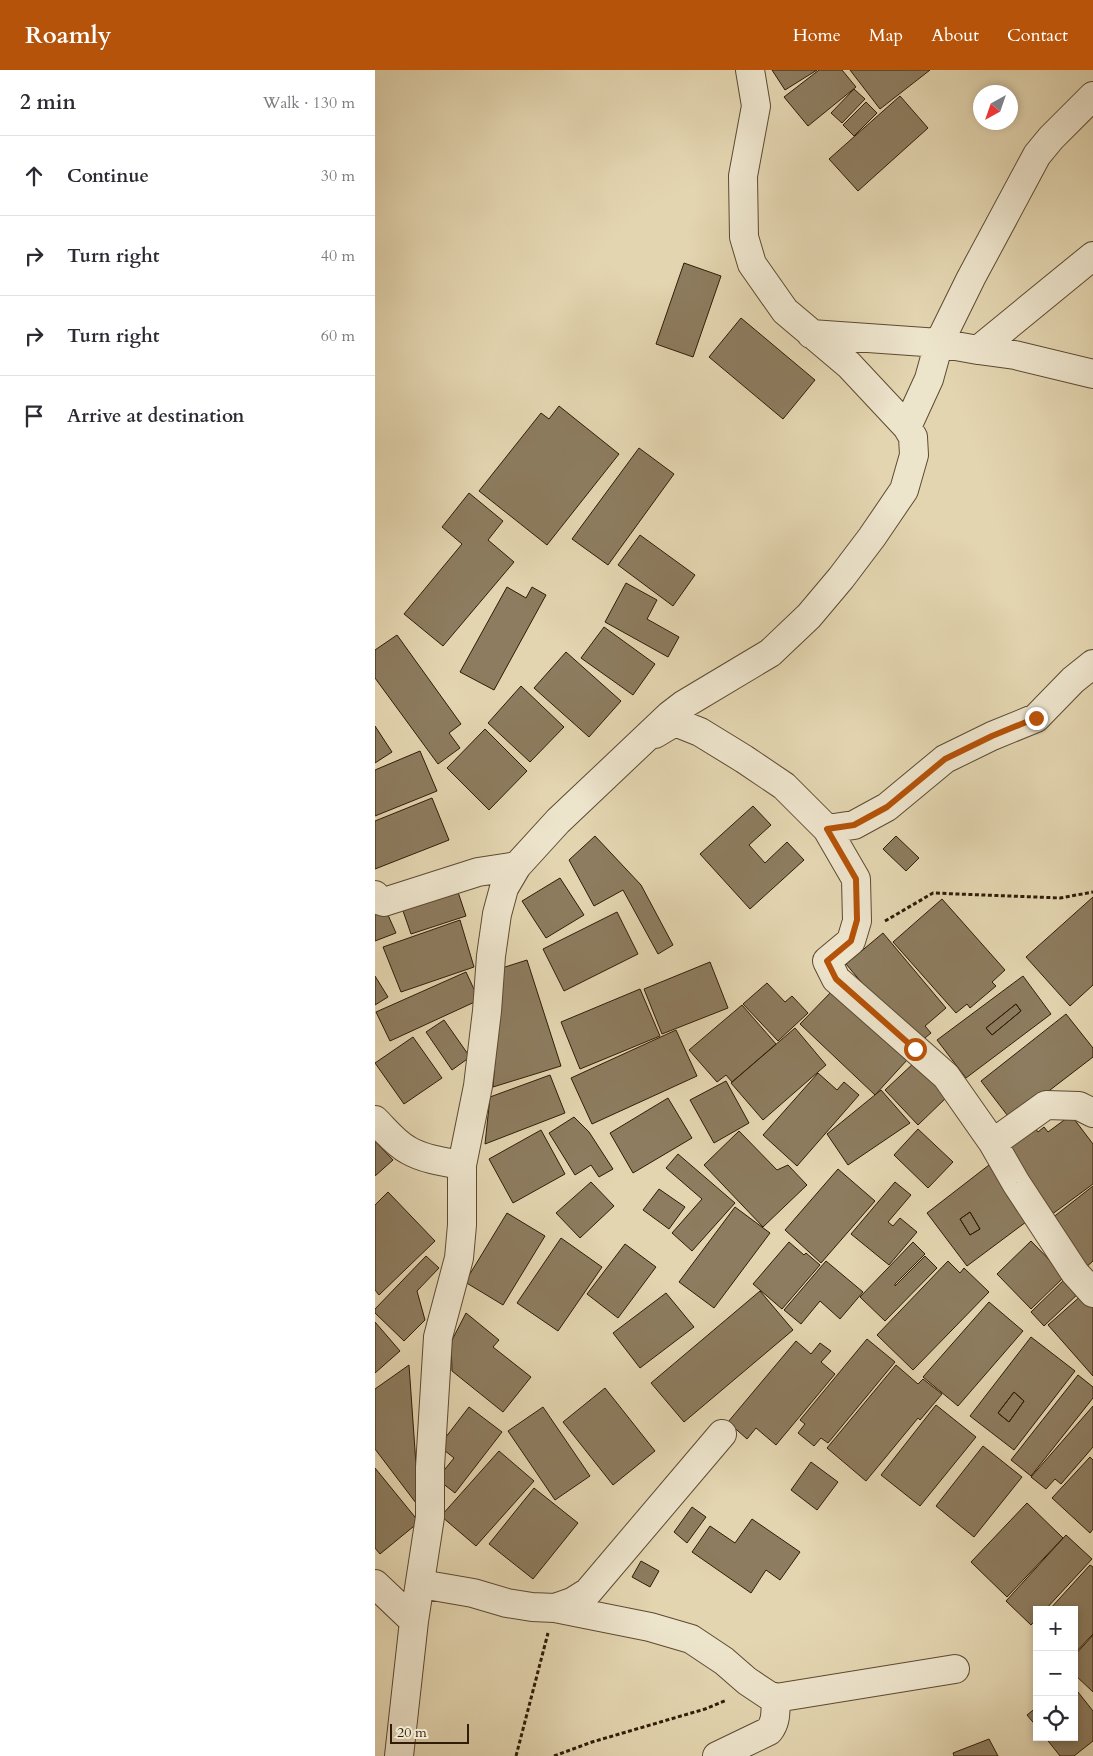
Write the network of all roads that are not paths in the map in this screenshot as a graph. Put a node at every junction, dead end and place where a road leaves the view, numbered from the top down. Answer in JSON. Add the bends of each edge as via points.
{"nodes":[{"id":1,"x":750,"y":70,"type":"edge"},
{"id":2,"x":1093,"y":96,"type":"edge"},
{"id":3,"x":1093,"y":256,"type":"edge"},
{"id":4,"x":811,"y":334,"type":"junction"},
{"id":5,"x":939,"y":343,"type":"junction"},
{"id":6,"x":978,"y":350,"type":"junction"},
{"id":7,"x":1093,"y":374,"type":"edge"},
{"id":8,"x":907,"y":427,"type":"junction"},
{"id":9,"x":1093,"y":664,"type":"edge"},
{"id":10,"x":639,"y":744,"type":"junction"},
{"id":11,"x":827,"y":829,"type":"junction"},
{"id":12,"x":517,"y":866,"type":"junction"},
{"id":13,"x":375,"y":895,"type":"edge"},
{"id":14,"x":1093,"y":1113,"type":"edge"},
{"id":15,"x":375,"y":1120,"type":"edge"},
{"id":16,"x":993,"y":1144,"type":"junction"},
{"id":17,"x":462,"y":1165,"type":"junction"},
{"id":18,"x":1093,"y":1293,"type":"edge"},
{"id":19,"x":722,"y":1434,"type":"dead end"},
{"id":20,"x":375,"y":1584,"type":"edge"},
{"id":21,"x":421,"y":1584,"type":"junction"},
{"id":22,"x":555,"y":1608,"type":"junction"},
{"id":23,"x":414,"y":1621,"type":"junction"},
{"id":24,"x":955,"y":1669,"type":"dead end"},
{"id":25,"x":765,"y":1692,"type":"junction"},
{"id":26,"x":399,"y":1756,"type":"edge"},
{"id":27,"x":717,"y":1756,"type":"edge"}],
"edges":[{"from":1,"to":4,"type":"street","via":[[756,106],[743,176],[744,237],[752,264],[764,283],[785,311]]},
{"from":2,"to":5,"type":"street","via":[[1037,155]]},
{"from":3,"to":6,"type":"street"},
{"from":4,"to":5,"type":"street"},
{"from":4,"to":8,"type":"street","via":[[849,365]]},
{"from":5,"to":6,"type":"street"},
{"from":5,"to":8,"type":"street","via":[[929,379]]},
{"from":6,"to":7,"type":"street","via":[[1015,355]]},
{"from":8,"to":10,"type":"street","via":[[913,437],[914,455],[904,490],[867,544],[815,608],[770,652],[683,706]]},
{"from":9,"to":11,"type":"street","via":[[1036,718],[945,759],[887,807],[854,825]]},
{"from":10,"to":11,"type":"street","via":[[675,722],[700,732],[784,786]]},
{"from":10,"to":12,"type":"street","via":[[558,821]]},
{"from":11,"to":16,"type":"street","via":[[856,879],[857,920],[851,941],[827,961],[836,979],[946,1076]]},
{"from":12,"to":13,"type":"street","via":[[478,872],[384,902]]},
{"from":12,"to":17,"type":"street","via":[[504,888],[497,914],[478,1086]]},
{"from":14,"to":16,"type":"street","via":[[1079,1106],[1046,1105]]},
{"from":15,"to":17,"type":"street","via":[[409,1151]]},
{"from":16,"to":18,"type":"street","via":[[1075,1273]]},
{"from":17,"to":21,"type":"street","via":[[459,1258],[438,1337],[430,1517]]},
{"from":19,"to":22,"type":"street","via":[[588,1592]]},
{"from":20,"to":23,"type":"street"},
{"from":21,"to":22,"type":"street","via":[[531,1607]]},
{"from":21,"to":23,"type":"street"},
{"from":22,"to":25,"type":"street","via":[[650,1627],[691,1639]]},
{"from":23,"to":26,"type":"street"},
{"from":24,"to":25,"type":"street"},
{"from":25,"to":27,"type":"street","via":[[776,1716],[773,1726],[769,1731]]}]}
